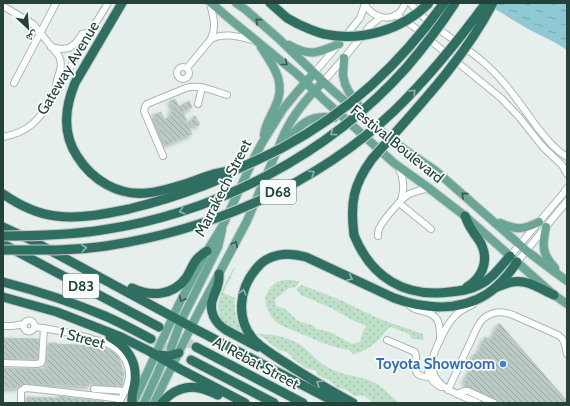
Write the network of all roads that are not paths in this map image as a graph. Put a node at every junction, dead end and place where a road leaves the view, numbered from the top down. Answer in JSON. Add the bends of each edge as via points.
{"nodes":[{"id":1,"x":56,"y":3,"type":"edge"},
{"id":2,"x":108,"y":3,"type":"edge"},
{"id":3,"x":122,"y":3,"type":"edge"},
{"id":4,"x":128,"y":3,"type":"edge"},
{"id":5,"x":211,"y":3,"type":"edge"},
{"id":6,"x":236,"y":3,"type":"edge"},
{"id":7,"x":270,"y":3,"type":"edge"},
{"id":8,"x":364,"y":3,"type":"edge"},
{"id":9,"x":406,"y":3,"type":"edge"},
{"id":10,"x":410,"y":3,"type":"edge"},
{"id":11,"x":429,"y":3,"type":"edge"},
{"id":12,"x":444,"y":3,"type":"edge"},
{"id":13,"x":455,"y":3,"type":"edge"},
{"id":14,"x":486,"y":3,"type":"edge"},
{"id":15,"x":493,"y":3,"type":"edge"},
{"id":16,"x":3,"y":6,"type":"edge"},
{"id":17,"x":244,"y":6,"type":"edge"},
{"id":18,"x":396,"y":15,"type":"junction"},
{"id":19,"x":382,"y":17,"type":"junction"},
{"id":20,"x":40,"y":32,"type":"junction"},
{"id":21,"x":90,"y":32,"type":"junction"},
{"id":22,"x":104,"y":33,"type":"junction"},
{"id":23,"x":211,"y":39,"type":"junction"},
{"id":24,"x":279,"y":39,"type":"junction"},
{"id":25,"x":257,"y":41,"type":"junction"},
{"id":26,"x":339,"y":44,"type":"junction"},
{"id":27,"x":51,"y":47,"type":"junction"},
{"id":28,"x":344,"y":58,"type":"junction"},
{"id":29,"x":186,"y":68,"type":"junction"},
{"id":30,"x":314,"y":73,"type":"junction"},
{"id":31,"x":184,"y":80,"type":"junction"},
{"id":32,"x":306,"y":82,"type":"junction"},
{"id":33,"x":323,"y":82,"type":"junction"},
{"id":34,"x":14,"y":83,"type":"dead end"},
{"id":35,"x":186,"y":88,"type":"junction"},
{"id":36,"x":202,"y":88,"type":"junction"},
{"id":37,"x":314,"y":90,"type":"junction"},
{"id":38,"x":56,"y":92,"type":"junction"},
{"id":39,"x":227,"y":95,"type":"dead end"},
{"id":40,"x":198,"y":104,"type":"dead end"},
{"id":41,"x":364,"y":118,"type":"junction"},
{"id":42,"x":351,"y":124,"type":"junction"},
{"id":43,"x":3,"y":137,"type":"edge"},
{"id":44,"x":262,"y":143,"type":"junction"},
{"id":45,"x":275,"y":154,"type":"junction"},
{"id":46,"x":163,"y":156,"type":"dead end"},
{"id":47,"x":567,"y":157,"type":"edge"},
{"id":48,"x":398,"y":167,"type":"junction"},
{"id":49,"x":233,"y":171,"type":"junction"},
{"id":50,"x":567,"y":174,"type":"edge"},
{"id":51,"x":567,"y":188,"type":"edge"},
{"id":52,"x":430,"y":189,"type":"junction"},
{"id":53,"x":3,"y":194,"type":"edge"},
{"id":54,"x":400,"y":201,"type":"junction"},
{"id":55,"x":567,"y":202,"type":"edge"},
{"id":56,"x":465,"y":216,"type":"junction"},
{"id":57,"x":493,"y":220,"type":"junction"},
{"id":58,"x":223,"y":225,"type":"junction"},
{"id":59,"x":542,"y":225,"type":"junction"},
{"id":60,"x":3,"y":227,"type":"edge"},
{"id":61,"x":431,"y":228,"type":"dead end"},
{"id":62,"x":3,"y":236,"type":"edge"},
{"id":63,"x":378,"y":236,"type":"dead end"},
{"id":64,"x":3,"y":244,"type":"edge"},
{"id":65,"x":520,"y":244,"type":"junction"},
{"id":66,"x":3,"y":250,"type":"edge"},
{"id":67,"x":206,"y":251,"type":"junction"},
{"id":68,"x":527,"y":251,"type":"junction"},
{"id":69,"x":510,"y":256,"type":"junction"},
{"id":70,"x":517,"y":262,"type":"junction"},
{"id":71,"x":219,"y":274,"type":"junction"},
{"id":72,"x":565,"y":280,"type":"edge"},
{"id":73,"x":3,"y":282,"type":"edge"},
{"id":74,"x":114,"y":284,"type":"junction"},
{"id":75,"x":496,"y":287,"type":"junction"},
{"id":76,"x":458,"y":291,"type":"junction"},
{"id":77,"x":554,"y":295,"type":"junction"},
{"id":78,"x":4,"y":297,"type":"edge"},
{"id":79,"x":481,"y":298,"type":"junction"},
{"id":80,"x":407,"y":303,"type":"junction"},
{"id":81,"x":567,"y":304,"type":"edge"},
{"id":82,"x":177,"y":319,"type":"junction"},
{"id":83,"x":79,"y":320,"type":"junction"},
{"id":84,"x":3,"y":326,"type":"edge"},
{"id":85,"x":159,"y":327,"type":"tunnel mouth"},
{"id":86,"x":192,"y":327,"type":"junction"},
{"id":87,"x":44,"y":328,"type":"junction"},
{"id":88,"x":152,"y":339,"type":"tunnel mouth"},
{"id":89,"x":565,"y":339,"type":"edge"},
{"id":90,"x":387,"y":340,"type":"dead end"},
{"id":91,"x":440,"y":341,"type":"junction"},
{"id":92,"x":196,"y":347,"type":"tunnel mouth"},
{"id":93,"x":567,"y":354,"type":"edge"},
{"id":94,"x":274,"y":355,"type":"junction"},
{"id":95,"x":433,"y":356,"type":"junction"},
{"id":96,"x":168,"y":357,"type":"junction"},
{"id":97,"x":191,"y":360,"type":"tunnel mouth"},
{"id":98,"x":3,"y":363,"type":"edge"},
{"id":99,"x":430,"y":377,"type":"junction"},
{"id":100,"x":94,"y":389,"type":"dead end"},
{"id":101,"x":448,"y":390,"type":"junction"},
{"id":102,"x":125,"y":391,"type":"junction"},
{"id":103,"x":457,"y":394,"type":"junction"},
{"id":104,"x":236,"y":398,"type":"junction"},
{"id":105,"x":120,"y":401,"type":"edge"},
{"id":106,"x":20,"y":403,"type":"edge"},
{"id":107,"x":133,"y":403,"type":"edge"},
{"id":108,"x":144,"y":403,"type":"edge"},
{"id":109,"x":154,"y":403,"type":"edge"},
{"id":110,"x":162,"y":403,"type":"edge"},
{"id":111,"x":245,"y":403,"type":"edge"},
{"id":112,"x":274,"y":403,"type":"edge"},
{"id":113,"x":303,"y":403,"type":"edge"},
{"id":114,"x":337,"y":403,"type":"edge"},
{"id":115,"x":353,"y":403,"type":"edge"},
{"id":116,"x":478,"y":403,"type":"edge"},
{"id":117,"x":494,"y":403,"type":"edge"}],
"edges":[{"from":1,"to":20,"type":"street"},
{"from":2,"to":21,"type":"street","name":"Gateway Avenue"},
{"from":3,"to":22,"type":"highway"},
{"from":4,"to":22,"type":"highway"},
{"from":5,"to":23,"type":"street","via":[[215,25]]},
{"from":5,"to":25,"type":"main road","name":"Festival Boulevard"},
{"from":6,"to":17,"type":"main road","name":"Festival Boulevard"},
{"from":7,"to":11,"type":"highway","bridge":true,"via":[[298,24],[337,36],[364,35],[391,28],[415,15]]},
{"from":8,"to":19,"type":"street","via":[[370,11]]},
{"from":8,"to":26,"type":"street","name":"Marrakech Street","via":[[362,14]]},
{"from":9,"to":18,"type":"street"},
{"from":10,"to":47,"type":"street","via":[[424,18],[494,72],[549,141]]},
{"from":12,"to":49,"type":"highway","bridge":true,"via":[[399,59],[342,110],[299,138]]},
{"from":13,"to":62,"type":"highway","number":"D68","one_way":true,"bridge":true,"via":[[433,35],[383,91],[309,151],[254,183],[195,207],[134,224],[72,234]]},
{"from":66,"to":14,"type":"highway","number":"D68","one_way":true,"bridge":true,"via":[[91,247],[168,234],[229,214],[288,187],[343,152],[393,112],[438,65]]},
{"from":15,"to":76,"type":"highway","bridge":true,"via":[[481,25],[446,74],[364,170],[354,194],[352,208],[354,234],[370,263],[382,274],[395,284],[416,291]]},
{"from":16,"to":20,"type":"street","via":[[29,21]]},
{"from":24,"to":17,"type":"main road","name":"Festival Boulevard","one_way":true},
{"from":18,"to":19,"type":"street"},
{"from":18,"to":50,"type":"street","via":[[501,98],[562,165]]},
{"from":19,"to":28,"type":"street","name":"Marrakech Street","via":[[370,26]]},
{"from":20,"to":27,"type":"street"},
{"from":20,"to":34,"type":"street"},
{"from":21,"to":27,"type":"street","via":[[82,34],[69,48]]},
{"from":21,"to":38,"type":"street","name":"Gateway Avenue"},
{"from":22,"to":49,"type":"highway","via":[[75,83],[67,110],[69,139],[74,152],[92,175],[117,189],[145,193],[189,183],[223,171]]},
{"from":23,"to":25,"type":"street","via":[[226,35]]},
{"from":23,"to":29,"type":"street"},
{"from":24,"to":26,"type":"main road","via":[[298,50],[312,53]]},
{"from":24,"to":30,"type":"main road","name":"Festival Boulevard"},
{"from":25,"to":32,"type":"main road","name":"Festival Boulevard","one_way":true},
{"from":25,"to":44,"type":"main road","via":[[276,72],[280,86],[278,102],[266,126]]},
{"from":26,"to":30,"type":"street","name":"Marrakech Street"},
{"from":27,"to":38,"type":"street","via":[[61,65]]},
{"from":28,"to":33,"type":"street","name":"Marrakech Street"},
{"from":28,"to":41,"type":"main road","via":[[345,84]]},
{"from":29,"to":31,"type":"street","via":[[189,76]]},
{"from":29,"to":31,"type":"street","via":[[181,68],[176,74]]},
{"from":30,"to":32,"type":"main road","name":"Marrakech Street"},
{"from":30,"to":33,"type":"main road","name":"Festival Boulevard"},
{"from":31,"to":35,"type":"street"},
{"from":32,"to":37,"type":"main road","name":"Festival Boulevard"},
{"from":32,"to":44,"type":"main road","name":"Marrakech Street","via":[[283,109]]},
{"from":33,"to":37,"type":"main road","name":"Marrakech Street"},
{"from":33,"to":41,"type":"main road","name":"Festival Boulevard"},
{"from":35,"to":36,"type":"street"},
{"from":35,"to":46,"type":"street","via":[[146,105],[144,111]]},
{"from":36,"to":39,"type":"street"},
{"from":36,"to":40,"type":"street"},
{"from":37,"to":42,"type":"main road","name":"Festival Boulevard"},
{"from":37,"to":45,"type":"main road","name":"Marrakech Street","via":[[294,116]]},
{"from":38,"to":43,"type":"street","name":"Gateway Avenue","via":[[43,113],[30,127]]},
{"from":57,"to":41,"type":"main road","name":"Festival Boulevard","one_way":true,"via":[[436,171]]},
{"from":42,"to":45,"type":"main road","via":[[328,117],[309,120],[298,127]]},
{"from":42,"to":48,"type":"main road","name":"Festival Boulevard"},
{"from":44,"to":58,"type":"main road","name":"Marrakech Street"},
{"from":71,"to":45,"type":"main road","name":"Marrakech Street","one_way":true,"via":[[247,221]]},
{"from":48,"to":52,"type":"main road","name":"Festival Boulevard"},
{"from":48,"to":54,"type":"street","via":[[404,185]]},
{"from":49,"to":53,"type":"highway","via":[[222,179],[167,199],[112,213],[84,217],[40,213]]},
{"from":51,"to":59,"type":"street"},
{"from":52,"to":54,"type":"street","via":[[410,194]]},
{"from":52,"to":56,"type":"main road","name":"Festival Boulevard"},
{"from":54,"to":61,"type":"street"},
{"from":54,"to":63,"type":"street","via":[[381,225]]},
{"from":55,"to":59,"type":"street"},
{"from":56,"to":69,"type":"main road","name":"Festival Boulevard"},
{"from":56,"to":76,"type":"highway","via":[[482,247],[484,261],[476,280]]},
{"from":57,"to":59,"type":"main road","via":[[516,228]]},
{"from":57,"to":65,"type":"main road","name":"Festival Boulevard"},
{"from":58,"to":67,"type":"main road","name":"Marrakech Street"},
{"from":58,"to":82,"type":"main road","via":[[218,247]]},
{"from":59,"to":65,"type":"street"},
{"from":59,"to":68,"type":"street"},
{"from":59,"to":72,"type":"main road","via":[[545,255]]},
{"from":60,"to":74,"type":"highway"},
{"from":64,"to":85,"type":"highway","number":"D83"},
{"from":65,"to":68,"type":"main road","name":"Festival Boulevard"},
{"from":65,"to":69,"type":"street"},
{"from":67,"to":74,"type":"highway","via":[[196,260],[182,282],[164,292],[149,294],[125,285]]},
{"from":67,"to":82,"type":"main road","name":"Marrakech Street","one_way":true},
{"from":68,"to":70,"type":"street"},
{"from":68,"to":72,"type":"main road","name":"Festival Boulevard"},
{"from":69,"to":70,"type":"main road","name":"Festival Boulevard"},
{"from":69,"to":76,"type":"highway","via":[[486,281],[474,288]]},
{"from":70,"to":75,"type":"highway"},
{"from":70,"to":77,"type":"main road","name":"Festival Boulevard"},
{"from":71,"to":86,"type":"main road","name":"Marrakech Street"},
{"from":71,"to":94,"type":"highway","via":[[219,283],[212,300],[212,313],[216,321],[226,330]]},
{"from":73,"to":88,"type":"highway","number":"D83","via":[[84,308]]},
{"from":74,"to":82,"type":"highway"},
{"from":75,"to":77,"type":"highway","via":[[512,282],[526,282]]},
{"from":75,"to":79,"type":"highway"},
{"from":77,"to":81,"type":"main road","name":"Festival Boulevard"},
{"from":78,"to":83,"type":"highway"},
{"from":79,"to":80,"type":"highway","via":[[439,307]]},
{"from":79,"to":91,"type":"street","via":[[454,317]]},
{"from":80,"to":91,"type":"street","via":[[414,309],[435,315],[440,326]]},
{"from":94,"to":80,"type":"highway","one_way":true,"via":[[250,334],[241,307],[246,284],[265,260],[281,254],[306,257]]},
{"from":82,"to":86,"type":"highway"},
{"from":82,"to":96,"type":"main road","name":"Marrakech Street"},
{"from":82,"to":96,"type":"main road"},
{"from":83,"to":96,"type":"highway"},
{"from":83,"to":107,"type":"highway","via":[[116,340],[128,352],[135,374],[131,395]]},
{"from":84,"to":87,"type":"street","name":"1 Street","via":[[31,321],[35,327]]},
{"from":86,"to":96,"type":"main road","name":"Marrakech Street"},
{"from":86,"to":114,"type":"highway"},
{"from":87,"to":98,"type":"street","via":[[41,363]]},
{"from":87,"to":102,"type":"street","name":"1 Street","via":[[88,337],[113,346],[124,357],[128,370]]},
{"from":89,"to":93,"type":"street"},
{"from":89,"to":101,"type":"street","via":[[513,315],[494,313],[480,323]]},
{"from":90,"to":99,"type":"street","via":[[415,352],[417,374],[421,377]]},
{"from":91,"to":95,"type":"street"},
{"from":92,"to":113,"type":"highway","name":"Al Rebat Street"},
{"from":115,"to":94,"type":"highway","one_way":true},
{"from":95,"to":99,"type":"street","via":[[428,368]]},
{"from":95,"to":101,"type":"street","via":[[434,374]]},
{"from":96,"to":104,"type":"highway"},
{"from":96,"to":107,"type":"main road","name":"Marrakech Street"},
{"from":96,"to":108,"type":"main road"},
{"from":96,"to":109,"type":"main road","name":"Marrakech Street"},
{"from":97,"to":112,"type":"highway","name":"Al Rebat Street"},
{"from":99,"to":101,"type":"street","via":[[435,384]]},
{"from":100,"to":102,"type":"street"},
{"from":101,"to":103,"type":"street"},
{"from":102,"to":105,"type":"street","name":"1 Street"},
{"from":103,"to":116,"type":"street"},
{"from":103,"to":117,"type":"street","via":[[468,391]]},
{"from":104,"to":110,"type":"highway","via":[[191,387],[176,391]]},
{"from":104,"to":111,"type":"highway"},
{"from":105,"to":106,"type":"street","via":[[25,388],[21,391]]}]}
